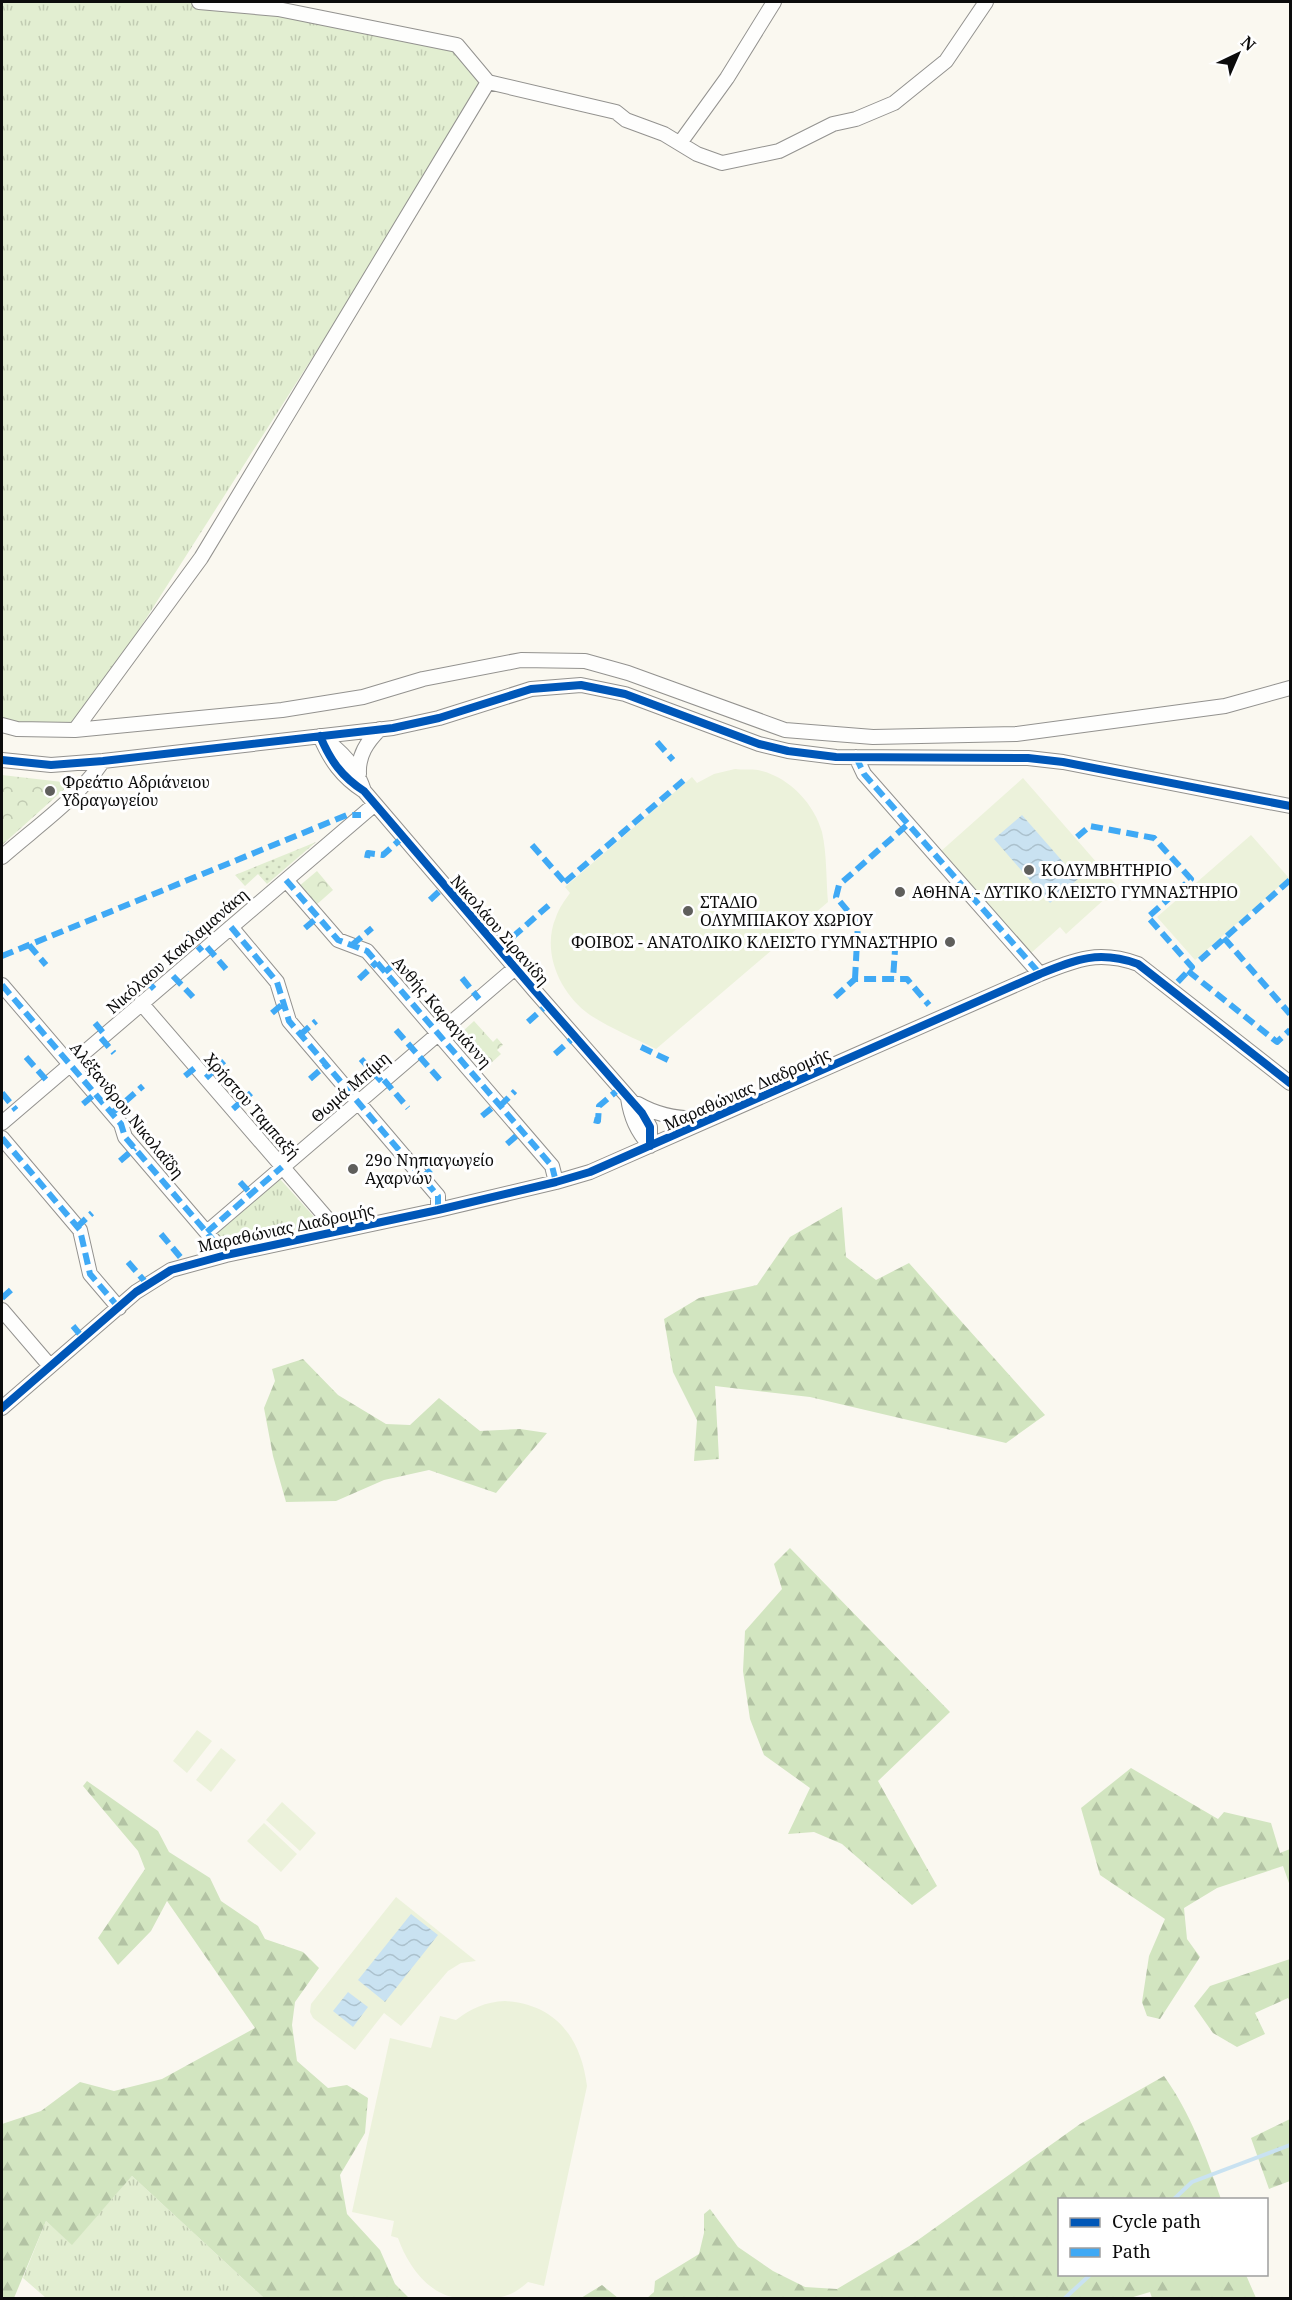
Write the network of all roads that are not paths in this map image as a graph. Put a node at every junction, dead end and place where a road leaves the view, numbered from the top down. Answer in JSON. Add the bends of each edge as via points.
{"nodes":[{"id":1,"x":199,"y":2,"type":"edge"},
{"id":2,"x":774,"y":2,"type":"edge"},
{"id":3,"x":986,"y":2,"type":"edge"},
{"id":4,"x":488,"y":82,"type":"junction"},
{"id":5,"x":680,"y":143,"type":"junction"},
{"id":6,"x":1290,"y":688,"type":"edge"},
{"id":7,"x":2,"y":726,"type":"edge"},
{"id":8,"x":380,"y":729,"type":"junction"},
{"id":9,"x":75,"y":730,"type":"junction"},
{"id":10,"x":320,"y":736,"type":"junction"},
{"id":11,"x":856,"y":757,"type":"junction"},
{"id":12,"x":2,"y":760,"type":"edge"},
{"id":13,"x":103,"y":761,"type":"junction"},
{"id":14,"x":359,"y":774,"type":"junction"},
{"id":15,"x":364,"y":791,"type":"junction"},
{"id":16,"x":375,"y":804,"type":"junction"},
{"id":17,"x":1290,"y":806,"type":"edge"},
{"id":18,"x":2,"y":857,"type":"edge"},
{"id":19,"x":286,"y":880,"type":"junction"},
{"id":20,"x":231,"y":927,"type":"junction"},
{"id":21,"x":515,"y":968,"type":"junction"},
{"id":22,"x":1040,"y":974,"type":"junction"},
{"id":23,"x":2,"y":985,"type":"edge"},
{"id":24,"x":141,"y":1004,"type":"junction"},
{"id":25,"x":438,"y":1034,"type":"junction"},
{"id":26,"x":70,"y":1065,"type":"junction"},
{"id":27,"x":1290,"y":1083,"type":"edge"},
{"id":28,"x":628,"y":1098,"type":"junction"},
{"id":29,"x":358,"y":1102,"type":"junction"},
{"id":30,"x":714,"y":1118,"type":"junction"},
{"id":31,"x":2,"y":1123,"type":"edge"},
{"id":32,"x":2,"y":1137,"type":"edge"},
{"id":33,"x":650,"y":1146,"type":"junction"},
{"id":34,"x":282,"y":1167,"type":"junction"},
{"id":35,"x":556,"y":1182,"type":"junction"},
{"id":36,"x":438,"y":1210,"type":"junction"},
{"id":37,"x":337,"y":1230,"type":"junction"},
{"id":38,"x":207,"y":1232,"type":"junction"},
{"id":39,"x":226,"y":1254,"type":"junction"},
{"id":40,"x":119,"y":1308,"type":"junction"},
{"id":41,"x":2,"y":1310,"type":"edge"},
{"id":42,"x":50,"y":1366,"type":"junction"},
{"id":43,"x":2,"y":1408,"type":"edge"}],
"edges":[{"from":1,"to":4,"type":"street","via":[[278,9],[457,45]]},
{"from":2,"to":5,"type":"street","via":[[727,78]]},
{"from":3,"to":5,"type":"street","via":[[946,61],[894,103],[876,112],[833,124],[779,151],[723,163]]},
{"from":4,"to":5,"type":"street","via":[[616,112]]},
{"from":4,"to":9,"type":"street","via":[[201,558]]},
{"from":6,"to":9,"type":"street","via":[[1225,706],[1016,734],[873,737],[785,730],[585,661],[521,660],[423,679],[363,697],[282,710]]},
{"from":7,"to":9,"type":"street"},
{"from":8,"to":10,"type":"street"},
{"from":8,"to":11,"type":"street","via":[[439,718],[531,689],[581,685],[624,694],[759,744],[816,755]]},
{"from":8,"to":14,"type":"street","via":[[364,747]]},
{"from":10,"to":13,"type":"street"},
{"from":10,"to":14,"type":"street","name":"Νικολάου Σιρανίδη","via":[[342,752]]},
{"from":10,"to":15,"type":"street","name":"Νικολάου Σιρανίδη","via":[[330,759],[350,782]]},
{"from":11,"to":17,"type":"street","via":[[1028,758]]},
{"from":11,"to":22,"type":"street","via":[[864,774]]},
{"from":12,"to":13,"type":"street","via":[[51,765]]},
{"from":13,"to":18,"type":"street","via":[[73,796]]},
{"from":14,"to":15,"type":"street","name":"Νικολάου Σιρανίδη"},
{"from":15,"to":16,"type":"street","name":"Νικολάου Σιρανίδη"},
{"from":16,"to":19,"type":"street","name":"Νικόλαου Κακλαμανάκη"},
{"from":16,"to":21,"type":"street","name":"Νικολάου Σιρανίδη"},
{"from":19,"to":20,"type":"street","name":"Νικόλαου Κακλαμανάκη"},
{"from":19,"to":25,"type":"street","name":"Ανθής Καραγιάννη","via":[[338,940],[367,951]]},
{"from":20,"to":24,"type":"street","name":"Νικόλαου Κακλαμανάκη"},
{"from":20,"to":29,"type":"street","via":[[277,982],[289,1022]]},
{"from":21,"to":25,"type":"street","name":"Θωμά Μπίμη"},
{"from":21,"to":28,"type":"street","name":"Νικολάου Σιρανίδη"},
{"from":22,"to":27,"type":"street","name":"Μαραθώνιας Διαδρομής","via":[[1076,959],[1096,956],[1138,964]]},
{"from":22,"to":30,"type":"street","name":"Μαραθώνιας Διαδρομής"},
{"from":23,"to":26,"type":"street","name":"Αλέξανδρου Νικολαΐδη"},
{"from":24,"to":26,"type":"street","name":"Νικόλαου Κακλαμανάκη"},
{"from":24,"to":34,"type":"street","name":"Χρήστου Ταμπαξή"},
{"from":25,"to":29,"type":"street","name":"Θωμά Μπίμη"},
{"from":25,"to":35,"type":"street","name":"Ανθής Καραγιάννη","via":[[552,1166]]},
{"from":26,"to":31,"type":"street","name":"Νικόλαου Κακλαμανάκη"},
{"from":26,"to":38,"type":"street","name":"Αλέξανδρου Νικολαΐδη","via":[[121,1124],[124,1137]]},
{"from":28,"to":30,"type":"street","via":[[667,1116]]},
{"from":28,"to":33,"type":"street","name":"Νικολάου Σιρανίδη","via":[[650,1127]]},
{"from":29,"to":34,"type":"street","name":"Θωμά Μπίμη"},
{"from":29,"to":36,"type":"street","via":[[438,1196]]},
{"from":30,"to":33,"type":"street","name":"Μαραθώνιας Διαδρομής"},
{"from":32,"to":40,"type":"street","via":[[80,1230],[90,1274]]},
{"from":33,"to":35,"type":"street","name":"Μαραθώνιας Διαδρομής"},
{"from":34,"to":37,"type":"street","name":"Χρήστου Ταμπαξή"},
{"from":34,"to":38,"type":"street","name":"Θωμά Μπίμη"},
{"from":35,"to":36,"type":"street","name":"Μαραθώνιας Διαδρομής"},
{"from":36,"to":37,"type":"street","name":"Μαραθώνιας Διαδρομής"},
{"from":37,"to":39,"type":"street","name":"Μαραθώνιας Διαδρομής"},
{"from":38,"to":39,"type":"street","name":"Αλέξανδρου Νικολαΐδη"},
{"from":39,"to":40,"type":"street","name":"Μαραθώνιας Διαδρομής","via":[[171,1270],[150,1281]]},
{"from":40,"to":42,"type":"street","name":"Μαραθώνιας Διαδρομής"},
{"from":41,"to":42,"type":"street"},
{"from":42,"to":43,"type":"street","name":"Μαραθώνιας Διαδρομής"}]}
